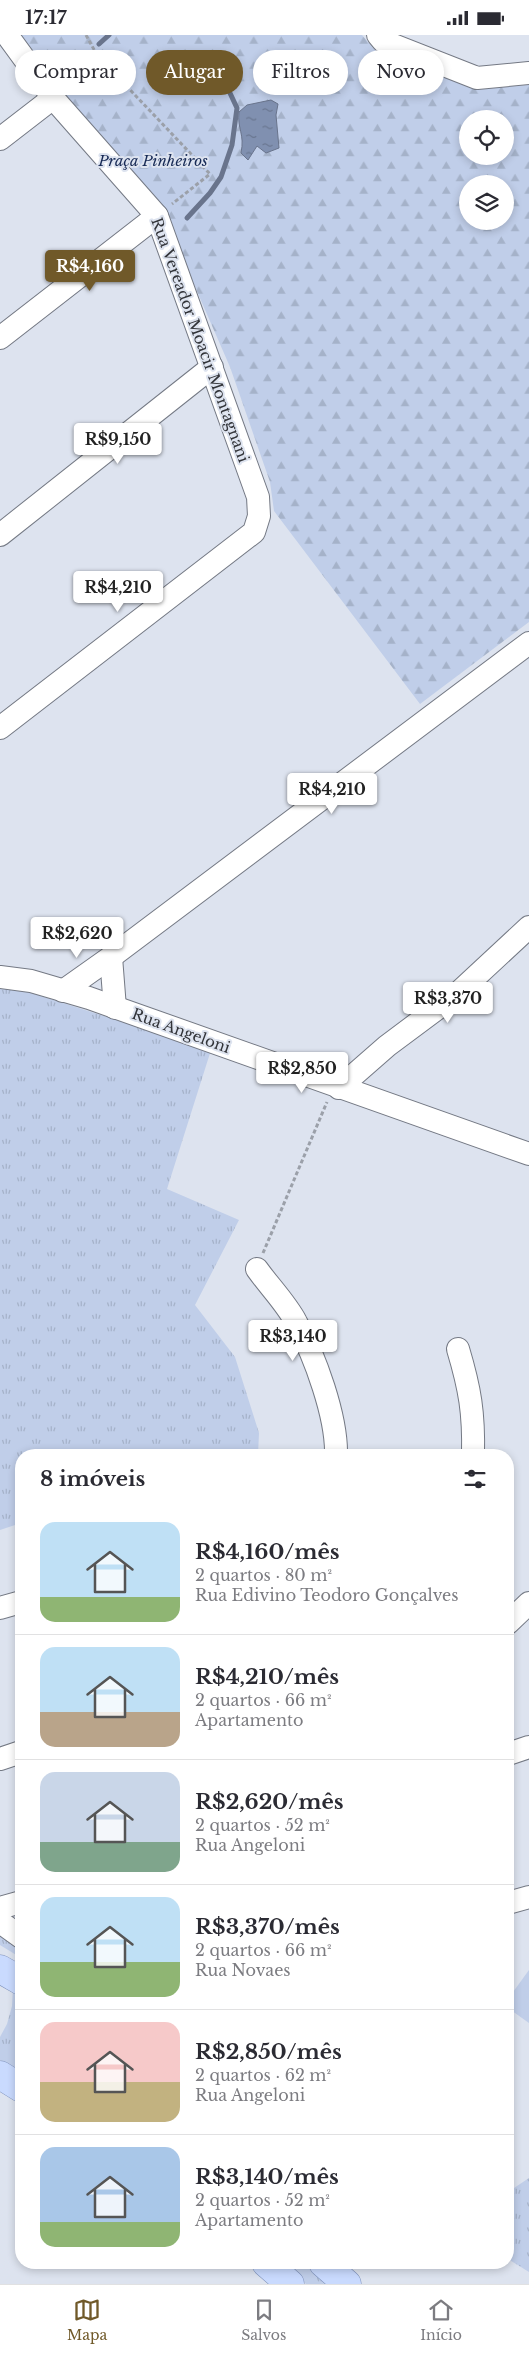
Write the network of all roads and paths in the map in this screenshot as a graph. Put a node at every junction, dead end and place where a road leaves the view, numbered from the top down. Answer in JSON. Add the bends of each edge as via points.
{"nodes":[{"id":1,"x":8,"y":35,"type":"edge"},
{"id":2,"x":86,"y":35,"type":"edge"},
{"id":3,"x":378,"y":35,"type":"edge"},
{"id":4,"x":529,"y":73,"type":"edge"},
{"id":5,"x":53,"y":98,"type":"junction"},
{"id":6,"x":0,"y":139,"type":"edge"},
{"id":7,"x":157,"y":216,"type":"junction"},
{"id":8,"x":0,"y":338,"type":"edge"},
{"id":9,"x":212,"y":367,"type":"junction"},
{"id":10,"x":0,"y":535,"type":"edge"},
{"id":11,"x":529,"y":643,"type":"edge"},
{"id":12,"x":0,"y":728,"type":"edge"},
{"id":13,"x":529,"y":927,"type":"edge"},
{"id":14,"x":112,"y":957,"type":"junction"},
{"id":15,"x":0,"y":977,"type":"edge"},
{"id":16,"x":64,"y":991,"type":"junction"},
{"id":17,"x":115,"y":1008,"type":"junction"},
{"id":18,"x":336,"y":1087,"type":"junction"},
{"id":19,"x":529,"y":1154,"type":"edge"},
{"id":20,"x":257,"y":1269,"type":"joint"},
{"id":21,"x":458,"y":1349,"type":"dead end"},
{"id":22,"x":336,"y":1449,"type":"edge"},
{"id":23,"x":474,"y":1449,"type":"edge"},
{"id":24,"x":529,"y":1603,"type":"edge"},
{"id":25,"x":15,"y":1604,"type":"edge"},
{"id":26,"x":0,"y":1609,"type":"edge"},
{"id":27,"x":514,"y":1617,"type":"edge"},
{"id":28,"x":529,"y":1747,"type":"edge"},
{"id":29,"x":514,"y":1752,"type":"edge"},
{"id":30,"x":15,"y":1754,"type":"edge"},
{"id":31,"x":0,"y":1759,"type":"edge"},
{"id":32,"x":529,"y":1897,"type":"edge"},
{"id":33,"x":514,"y":1901,"type":"edge"},
{"id":34,"x":15,"y":1904,"type":"edge"},
{"id":35,"x":0,"y":1908,"type":"edge"},
{"id":36,"x":0,"y":1922,"type":"edge"},
{"id":37,"x":15,"y":1933,"type":"edge"},
{"id":38,"x":0,"y":1969,"type":"edge"},
{"id":39,"x":15,"y":1978,"type":"edge"},
{"id":40,"x":0,"y":2075,"type":"edge"},
{"id":41,"x":15,"y":2084,"type":"edge"},
{"id":42,"x":273,"y":2269,"type":"edge"},
{"id":43,"x":330,"y":2269,"type":"edge"},
{"id":44,"x":290,"y":2284,"type":"edge"},
{"id":45,"x":347,"y":2284,"type":"edge"}],
"edges":[{"from":1,"to":5,"type":"street","name":"Rua Vereador Moacir Montagnani"},
{"from":2,"to":7,"type":"path","via":[[97,55],[210,174]]},
{"from":3,"to":4,"type":"street","via":[[383,41],[477,77]]},
{"from":5,"to":6,"type":"street"},
{"from":5,"to":7,"type":"street","name":"Rua Vereador Moacir Montagnani"},
{"from":7,"to":8,"type":"street"},
{"from":7,"to":9,"type":"street","name":"Rua Vereador Moacir Montagnani"},
{"from":9,"to":10,"type":"street"},
{"from":9,"to":12,"type":"street","name":"Rua Vereador Moacir Montagnani","via":[[258,497],[259,516],[254,532]]},
{"from":11,"to":14,"type":"street"},
{"from":13,"to":18,"type":"street","via":[[458,993]]},
{"from":14,"to":16,"type":"street"},
{"from":14,"to":17,"type":"street"},
{"from":15,"to":16,"type":"street","name":"Rua Angeloni","via":[[31,981]]},
{"from":16,"to":17,"type":"street","name":"Rua Angeloni"},
{"from":17,"to":18,"type":"street","name":"Rua Angeloni"},
{"from":18,"to":19,"type":"street","name":"Rua Angeloni"},
{"from":18,"to":20,"type":"path"},
{"from":20,"to":22,"type":"street","via":[[296,1321],[325,1390]]},
{"from":21,"to":23,"type":"street","via":[[470,1388]]},
{"from":24,"to":27,"type":"street"},
{"from":25,"to":26,"type":"street"},
{"from":28,"to":29,"type":"street"},
{"from":30,"to":31,"type":"street"},
{"from":32,"to":33,"type":"street"},
{"from":34,"to":35,"type":"street"},
{"from":36,"to":37,"type":"street"},
{"from":38,"to":39,"type":"main road"},
{"from":40,"to":41,"type":"main road"},
{"from":42,"to":44,"type":"main road"},
{"from":43,"to":45,"type":"main road"}]}
